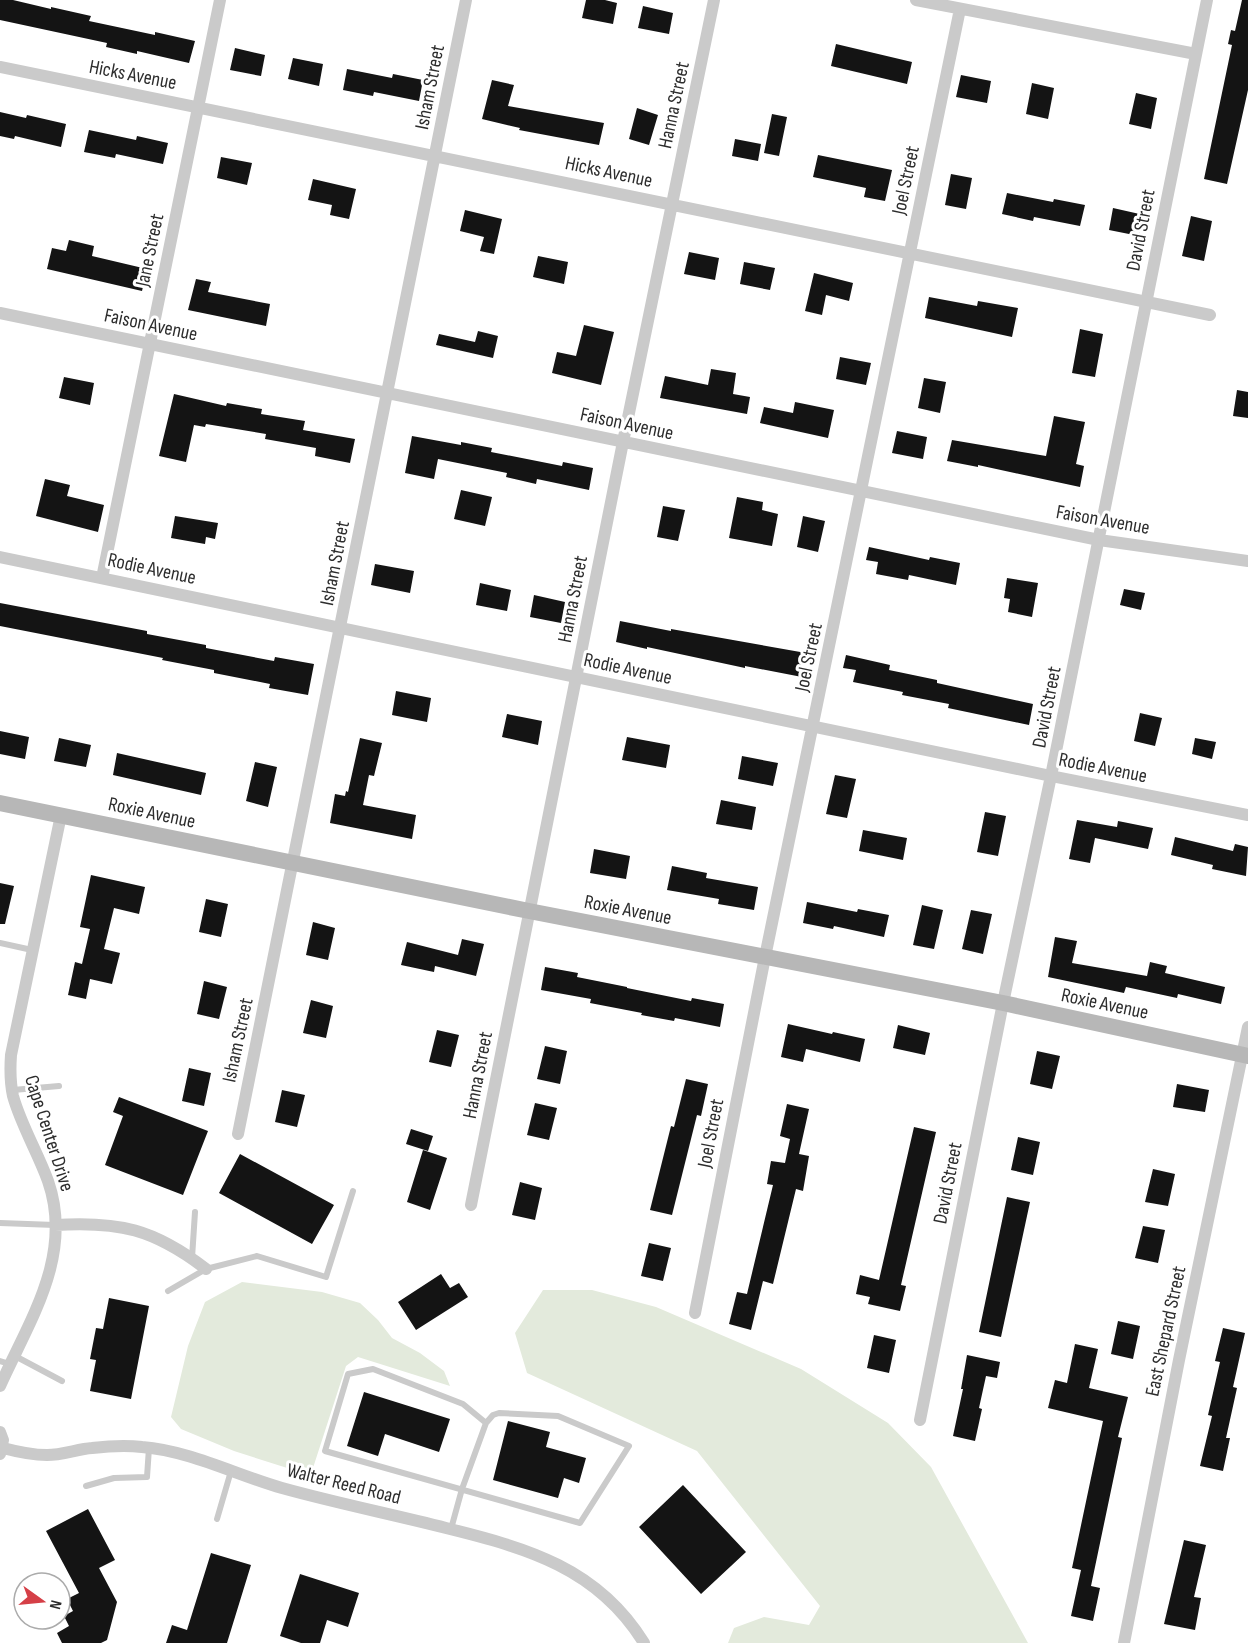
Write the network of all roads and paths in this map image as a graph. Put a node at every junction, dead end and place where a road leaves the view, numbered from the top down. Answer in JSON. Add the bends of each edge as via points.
{"nodes":[{"id":1,"x":220,"y":0,"type":"edge"},
{"id":2,"x":466,"y":0,"type":"edge"},
{"id":3,"x":714,"y":0,"type":"edge"},
{"id":4,"x":916,"y":0,"type":"edge"},
{"id":5,"x":1207,"y":0,"type":"edge"},
{"id":6,"x":960,"y":9,"type":"junction"},
{"id":7,"x":1196,"y":54,"type":"junction"},
{"id":8,"x":0,"y":68,"type":"edge"},
{"id":9,"x":198,"y":107,"type":"junction"},
{"id":10,"x":435,"y":155,"type":"junction"},
{"id":11,"x":672,"y":204,"type":"junction"},
{"id":12,"x":910,"y":253,"type":"junction"},
{"id":13,"x":1146,"y":302,"type":"junction"},
{"id":14,"x":0,"y":313,"type":"edge"},
{"id":15,"x":1210,"y":315,"type":"dead end"},
{"id":16,"x":150,"y":344,"type":"junction"},
{"id":17,"x":388,"y":394,"type":"junction"},
{"id":18,"x":623,"y":442,"type":"junction"},
{"id":19,"x":862,"y":491,"type":"junction"},
{"id":20,"x":1099,"y":540,"type":"junction"},
{"id":21,"x":0,"y":557,"type":"edge"},
{"id":22,"x":1248,"y":561,"type":"edge"},
{"id":23,"x":102,"y":578,"type":"junction"},
{"id":24,"x":341,"y":628,"type":"junction"},
{"id":25,"x":576,"y":677,"type":"junction"},
{"id":26,"x":813,"y":726,"type":"junction"},
{"id":27,"x":1051,"y":776,"type":"junction"},
{"id":28,"x":0,"y":803,"type":"edge"},
{"id":29,"x":61,"y":815,"type":"junction"},
{"id":30,"x":1248,"y":815,"type":"edge"},
{"id":31,"x":293,"y":862,"type":"junction"},
{"id":32,"x":529,"y":912,"type":"junction"},
{"id":33,"x":0,"y":944,"type":"edge"},
{"id":34,"x":32,"y":950,"type":"junction"},
{"id":35,"x":765,"y":957,"type":"junction"},
{"id":36,"x":1003,"y":1003,"type":"junction"},
{"id":37,"x":1248,"y":1027,"type":"edge"},
{"id":38,"x":1245,"y":1055,"type":"edge"},
{"id":39,"x":58,"y":1086,"type":"dead end"},
{"id":40,"x":13,"y":1090,"type":"junction"},
{"id":41,"x":238,"y":1134,"type":"dead end"},
{"id":42,"x":353,"y":1191,"type":"dead end"},
{"id":43,"x":471,"y":1206,"type":"dead end"},
{"id":44,"x":195,"y":1212,"type":"dead end"},
{"id":45,"x":0,"y":1223,"type":"edge"},
{"id":46,"x":55,"y":1226,"type":"junction"},
{"id":47,"x":192,"y":1258,"type":"junction"},
{"id":48,"x":206,"y":1269,"type":"junction"},
{"id":49,"x":168,"y":1291,"type":"dead end"},
{"id":50,"x":695,"y":1313,"type":"dead end"},
{"id":51,"x":8,"y":1360,"type":"edge"},
{"id":52,"x":62,"y":1381,"type":"dead end"},
{"id":53,"x":0,"y":1386,"type":"edge"},
{"id":54,"x":920,"y":1420,"type":"dead end"},
{"id":55,"x":486,"y":1423,"type":"junction"},
{"id":56,"x":0,"y":1432,"type":"edge"},
{"id":57,"x":149,"y":1448,"type":"junction"},
{"id":58,"x":1,"y":1451,"type":"edge"},
{"id":59,"x":231,"y":1471,"type":"junction"},
{"id":60,"x":86,"y":1486,"type":"dead end"},
{"id":61,"x":462,"y":1490,"type":"junction"},
{"id":62,"x":217,"y":1519,"type":"dead end"},
{"id":63,"x":451,"y":1529,"type":"junction"},
{"id":64,"x":644,"y":1643,"type":"edge"},
{"id":65,"x":1124,"y":1643,"type":"edge"}],
"edges":[{"from":1,"to":9,"type":"street","name":"Jane Street"},
{"from":2,"to":10,"type":"street","name":"Isham Street"},
{"from":3,"to":11,"type":"street","name":"Hanna Street"},
{"from":4,"to":6,"type":"street"},
{"from":5,"to":7,"type":"street","name":"David Street"},
{"from":6,"to":7,"type":"street"},
{"from":6,"to":12,"type":"street","name":"Joel Street"},
{"from":7,"to":13,"type":"street","name":"David Street"},
{"from":8,"to":9,"type":"street","name":"Hicks Avenue"},
{"from":9,"to":10,"type":"street","name":"Hicks Avenue"},
{"from":9,"to":16,"type":"street","name":"Jane Street"},
{"from":10,"to":11,"type":"street","name":"Hicks Avenue"},
{"from":10,"to":17,"type":"street","name":"Isham Street"},
{"from":11,"to":12,"type":"street","name":"Hicks Avenue"},
{"from":11,"to":18,"type":"street","name":"Hanna Street"},
{"from":12,"to":13,"type":"street","name":"Hicks Avenue"},
{"from":12,"to":19,"type":"street","name":"Joel Street"},
{"from":13,"to":15,"type":"street","name":"Hicks Avenue"},
{"from":13,"to":20,"type":"street","name":"David Street"},
{"from":14,"to":16,"type":"street","name":"Faison Avenue"},
{"from":16,"to":17,"type":"street","name":"Faison Avenue"},
{"from":16,"to":23,"type":"street","name":"Jane Street"},
{"from":17,"to":18,"type":"street","name":"Faison Avenue"},
{"from":17,"to":24,"type":"street","name":"Isham Street"},
{"from":18,"to":19,"type":"street","name":"Faison Avenue"},
{"from":18,"to":25,"type":"street","name":"Hanna Street"},
{"from":19,"to":20,"type":"street","name":"Faison Avenue"},
{"from":19,"to":26,"type":"street","name":"Joel Street"},
{"from":20,"to":22,"type":"street","name":"Faison Avenue"},
{"from":20,"to":27,"type":"street","name":"David Street"},
{"from":21,"to":23,"type":"street","name":"Rodie Avenue"},
{"from":23,"to":24,"type":"street","name":"Rodie Avenue"},
{"from":24,"to":25,"type":"street","name":"Rodie Avenue"},
{"from":24,"to":31,"type":"street","name":"Isham Street"},
{"from":25,"to":26,"type":"street","name":"Rodie Avenue"},
{"from":25,"to":32,"type":"street","name":"Hanna Street"},
{"from":26,"to":27,"type":"street","name":"Rodie Avenue"},
{"from":26,"to":35,"type":"street","name":"Joel Street"},
{"from":27,"to":30,"type":"street","name":"Rodie Avenue"},
{"from":27,"to":36,"type":"street","name":"David Street"},
{"from":28,"to":29,"type":"street","name":"Roxie Avenue"},
{"from":29,"to":31,"type":"street","name":"Roxie Avenue"},
{"from":29,"to":34,"type":"street","name":"Cape Center Drive"},
{"from":31,"to":32,"type":"street","name":"Roxie Avenue"},
{"from":31,"to":41,"type":"street","name":"Isham Street"},
{"from":32,"to":35,"type":"street","name":"Roxie Avenue"},
{"from":32,"to":43,"type":"street","name":"Hanna Street"},
{"from":33,"to":34,"type":"lane"},
{"from":34,"to":40,"type":"street","name":"Cape Center Drive","via":[[11,1055]]},
{"from":35,"to":36,"type":"street","name":"Roxie Avenue"},
{"from":35,"to":50,"type":"street","name":"Joel Street"},
{"from":36,"to":38,"type":"street","name":"Roxie Avenue"},
{"from":36,"to":54,"type":"street","name":"David Street"},
{"from":37,"to":38,"type":"street","name":"East Shepard Street"},
{"from":38,"to":65,"type":"street","name":"East Shepard Street","via":[[1179,1360]]},
{"from":39,"to":40,"type":"lane"},
{"from":40,"to":46,"type":"street","name":"Cape Center Drive","via":[[49,1183]]},
{"from":42,"to":48,"type":"lane","via":[[326,1278],[257,1256]]},
{"from":44,"to":47,"type":"lane"},
{"from":45,"to":46,"type":"lane"},
{"from":46,"to":47,"type":"street","via":[[86,1223],[138,1231],[162,1239]]},
{"from":46,"to":51,"type":"street","name":"Cape Center Drive","via":[[43,1295]]},
{"from":47,"to":48,"type":"street"},
{"from":48,"to":49,"type":"lane"},
{"from":51,"to":52,"type":"lane"},
{"from":51,"to":53,"type":"street","name":"Cape Center Drive"},
{"from":55,"to":61,"type":"lane"},
{"from":55,"to":61,"type":"lane","via":[[499,1413],[558,1416],[629,1446],[579,1523]]},
{"from":55,"to":61,"type":"lane","via":[[463,1404],[373,1369],[348,1374],[325,1451]]},
{"from":56,"to":58,"type":"street"},
{"from":57,"to":58,"type":"street","name":"Walter Reed Road","via":[[118,1446],[49,1455]]},
{"from":57,"to":59,"type":"street","name":"Walter Reed Road"},
{"from":57,"to":60,"type":"lane","via":[[147,1477],[114,1478]]},
{"from":59,"to":62,"type":"lane"},
{"from":59,"to":63,"type":"street","name":"Walter Reed Road","via":[[308,1495]]},
{"from":61,"to":63,"type":"lane"},
{"from":63,"to":64,"type":"street","name":"Walter Reed Road","via":[[525,1550],[581,1578],[612,1601]]}]}
